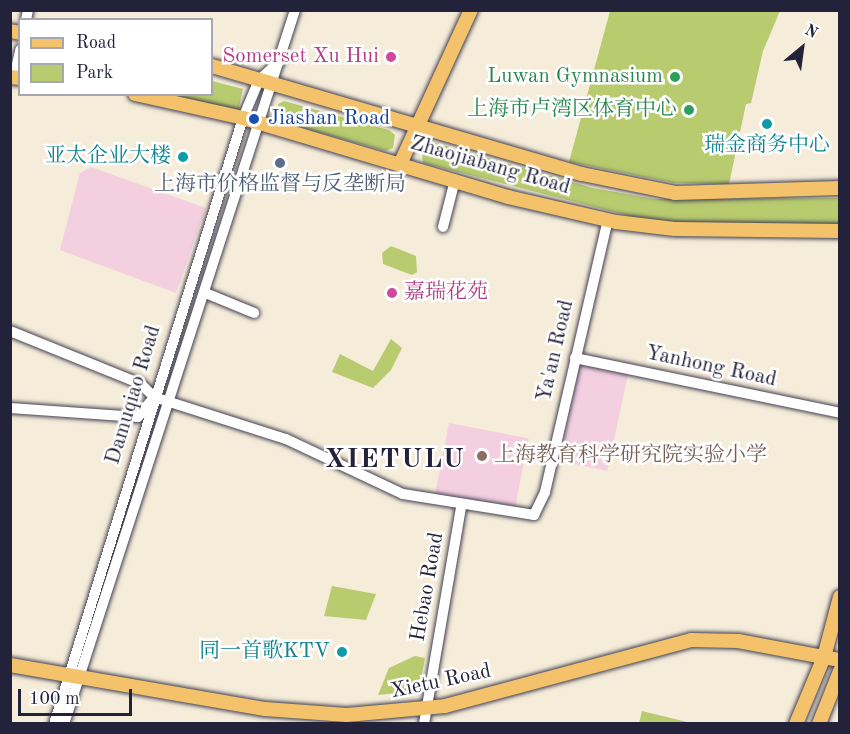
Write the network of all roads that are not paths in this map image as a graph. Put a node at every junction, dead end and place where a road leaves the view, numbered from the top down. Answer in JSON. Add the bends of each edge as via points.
{"nodes":[{"id":1,"x":295,"y":10,"type":"edge"},
{"id":2,"x":471,"y":10,"type":"edge"},
{"id":3,"x":18,"y":61,"type":"edge"},
{"id":4,"x":280,"y":61,"type":"junction"},
{"id":5,"x":213,"y":66,"type":"edge"},
{"id":6,"x":15,"y":77,"type":"edge"},
{"id":7,"x":259,"y":80,"type":"junction"},
{"id":8,"x":273,"y":86,"type":"junction"},
{"id":9,"x":144,"y":96,"type":"edge"},
{"id":10,"x":243,"y":118,"type":"junction"},
{"id":11,"x":261,"y":124,"type":"junction"},
{"id":12,"x":415,"y":125,"type":"junction"},
{"id":13,"x":401,"y":162,"type":"junction"},
{"id":14,"x":455,"y":180,"type":"junction"},
{"id":15,"x":840,"y":188,"type":"edge"},
{"id":16,"x":608,"y":220,"type":"junction"},
{"id":17,"x":443,"y":226,"type":"dead end"},
{"id":18,"x":840,"y":231,"type":"edge"},
{"id":19,"x":208,"y":294,"type":"junction"},
{"id":20,"x":254,"y":313,"type":"dead end"},
{"id":21,"x":10,"y":331,"type":"edge"},
{"id":22,"x":575,"y":358,"type":"junction"},
{"id":23,"x":154,"y":397,"type":"junction"},
{"id":24,"x":172,"y":403,"type":"junction"},
{"id":25,"x":10,"y":408,"type":"edge"},
{"id":26,"x":840,"y":413,"type":"edge"},
{"id":27,"x":461,"y":507,"type":"junction"},
{"id":28,"x":840,"y":597,"type":"edge"},
{"id":29,"x":824,"y":657,"type":"junction"},
{"id":30,"x":840,"y":660,"type":"edge"},
{"id":31,"x":10,"y":666,"type":"edge"},
{"id":32,"x":840,"y":671,"type":"edge"},
{"id":33,"x":74,"y":675,"type":"junction"},
{"id":34,"x":425,"y":717,"type":"edge"},
{"id":35,"x":382,"y":719,"type":"edge"},
{"id":36,"x":54,"y":723,"type":"edge"},
{"id":37,"x":64,"y":723,"type":"edge"},
{"id":38,"x":796,"y":723,"type":"edge"},
{"id":39,"x":819,"y":723,"type":"edge"}],
"edges":[{"from":1,"to":4,"type":"street"},
{"from":2,"to":12,"type":"main road"},
{"from":3,"to":6,"type":"street"},
{"from":4,"to":7,"type":"street"},
{"from":4,"to":8,"type":"street"},
{"from":5,"to":7,"type":"main road","name":"Zhaojiabang Road"},
{"from":7,"to":8,"type":"main road","name":"Zhaojiabang Road"},
{"from":7,"to":10,"type":"street","name":"Damuqiao Road"},
{"from":8,"to":11,"type":"street","name":"Damuqiao Road"},
{"from":8,"to":12,"type":"main road","name":"Zhaojiabang Road"},
{"from":9,"to":10,"type":"main road","name":"Zhaojiabang Road"},
{"from":10,"to":11,"type":"main road","name":"Zhaojiabang Road"},
{"from":10,"to":23,"type":"street","name":"Damuqiao Road"},
{"from":11,"to":13,"type":"main road","name":"Zhaojiabang Road"},
{"from":11,"to":19,"type":"street","name":"Damuqiao Road"},
{"from":12,"to":13,"type":"main road"},
{"from":12,"to":15,"type":"main road","name":"Zhaojiabang Road","via":[[582,174],[675,193]]},
{"from":13,"to":14,"type":"main road","name":"Zhaojiabang Road"},
{"from":14,"to":16,"type":"main road","name":"Zhaojiabang Road"},
{"from":14,"to":17,"type":"street"},
{"from":16,"to":18,"type":"main road","name":"Zhaojiabang Road","via":[[675,229]]},
{"from":16,"to":22,"type":"street","name":"Ya'an Road"},
{"from":19,"to":20,"type":"street"},
{"from":19,"to":24,"type":"street","name":"Damuqiao Road"},
{"from":21,"to":23,"type":"street","via":[[141,384]]},
{"from":22,"to":26,"type":"street","name":"Yanhong Road"},
{"from":22,"to":27,"type":"street","name":"Ya'an Road","via":[[545,492],[534,515]]},
{"from":23,"to":24,"type":"street"},
{"from":23,"to":25,"type":"street","via":[[138,417]]},
{"from":23,"to":33,"type":"street","name":"Damuqiao Road"},
{"from":24,"to":27,"type":"street","via":[[286,439],[380,486]]},
{"from":24,"to":33,"type":"street","name":"Damuqiao Road"},
{"from":27,"to":34,"type":"street","name":"Hebao Road"},
{"from":28,"to":29,"type":"main road"},
{"from":29,"to":30,"type":"main road","name":"Xietu Road"},
{"from":29,"to":34,"type":"main road","name":"Xietu Road","via":[[738,641],[691,640]]},
{"from":29,"to":38,"type":"main road"},
{"from":31,"to":33,"type":"main road","name":"Xietu Road"},
{"from":32,"to":39,"type":"main road"},
{"from":33,"to":35,"type":"main road","name":"Xietu Road","via":[[265,709]]},
{"from":33,"to":36,"type":"street","name":"Damuqiao Road"},
{"from":33,"to":37,"type":"street","name":"Damuqiao Road"},
{"from":34,"to":35,"type":"main road","name":"Xietu Road"}]}
